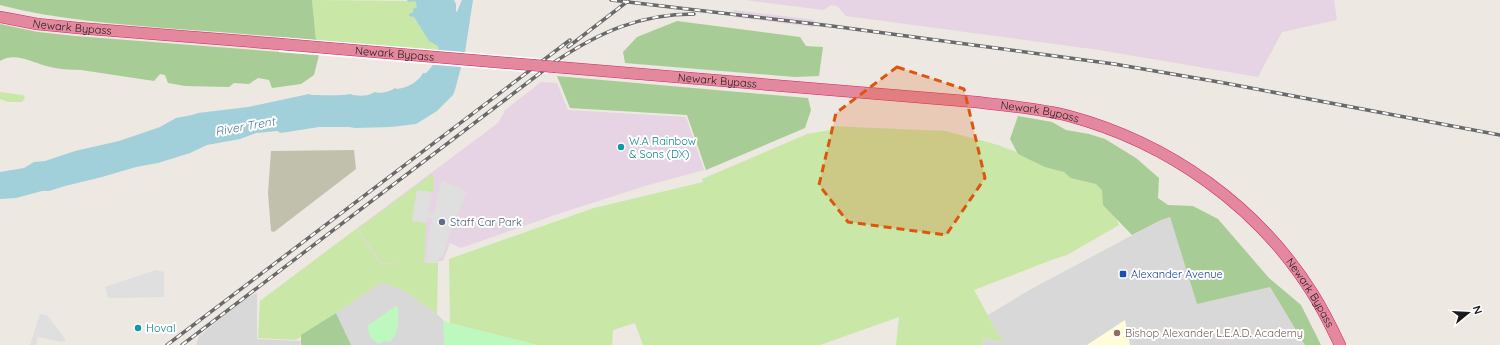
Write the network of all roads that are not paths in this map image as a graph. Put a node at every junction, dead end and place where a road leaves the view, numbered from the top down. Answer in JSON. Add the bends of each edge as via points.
{"nodes":[{"id":1,"x":0,"y":17,"type":"edge"},
{"id":2,"x":1340,"y":345,"type":"edge"}],
"edges":[{"from":1,"to":2,"type":"highway","name":"Newark Bypass","bridge":true,"via":[[78,28],[976,102],[1068,116],[1135,139],[1165,154],[1234,202],[1283,252],[1314,294]]}]}
